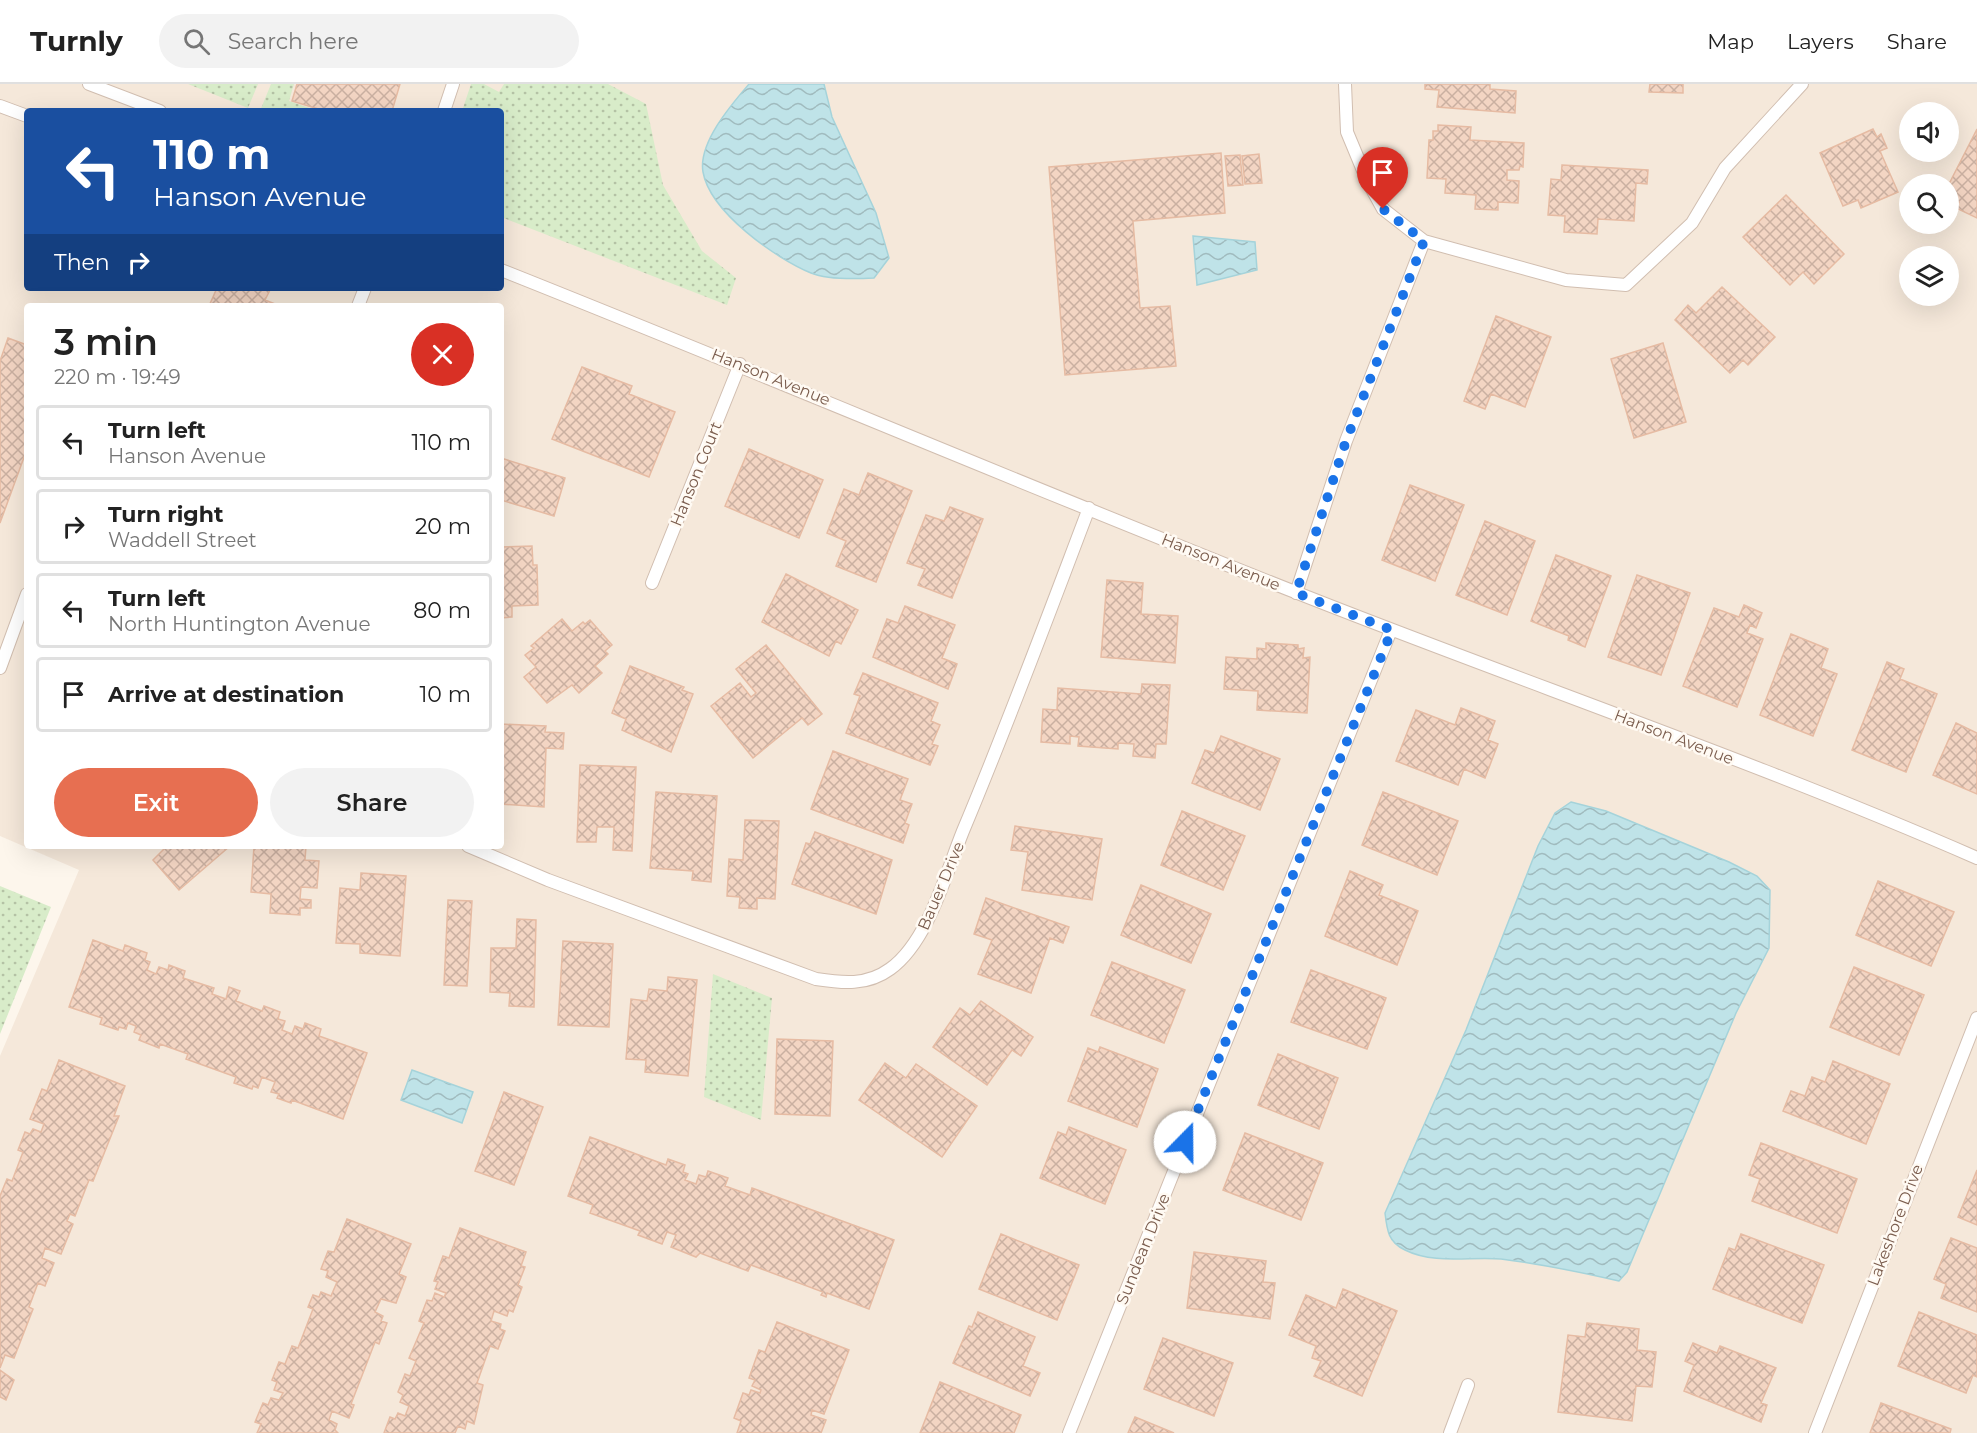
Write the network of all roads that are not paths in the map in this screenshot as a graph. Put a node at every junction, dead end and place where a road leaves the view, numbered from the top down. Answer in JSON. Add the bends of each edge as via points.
{"nodes":[{"id":1,"x":89,"y":84,"type":"edge"},
{"id":2,"x":453,"y":84,"type":"edge"},
{"id":3,"x":1346,"y":84,"type":"edge"},
{"id":4,"x":1802,"y":84,"type":"edge"},
{"id":5,"x":0,"y":106,"type":"edge"},
{"id":6,"x":152,"y":108,"type":"edge"},
{"id":7,"x":445,"y":108,"type":"edge"},
{"id":8,"x":24,"y":115,"type":"edge"},
{"id":9,"x":1424,"y":241,"type":"junction"},
{"id":10,"x":504,"y":271,"type":"edge"},
{"id":11,"x":740,"y":364,"type":"junction"},
{"id":12,"x":1089,"y":508,"type":"junction"},
{"id":13,"x":652,"y":584,"type":"dead end"},
{"id":14,"x":1296,"y":593,"type":"junction"},
{"id":15,"x":24,"y":602,"type":"edge"},
{"id":16,"x":1392,"y":630,"type":"junction"},
{"id":17,"x":0,"y":668,"type":"edge"},
{"id":18,"x":475,"y":849,"type":"edge"},
{"id":19,"x":1977,"y":858,"type":"edge"},
{"id":20,"x":1977,"y":1018,"type":"edge"},
{"id":21,"x":1468,"y":1385,"type":"dead end"},
{"id":22,"x":1069,"y":1433,"type":"edge"},
{"id":23,"x":1450,"y":1433,"type":"edge"},
{"id":24,"x":1815,"y":1433,"type":"edge"}],
"edges":[{"from":1,"to":6,"type":"lane"},
{"from":2,"to":7,"type":"lane"},
{"from":3,"to":9,"type":"lane","via":[[1347,132],[1367,180],[1383,209]]},
{"from":4,"to":9,"type":"lane","via":[[1725,168],[1692,223],[1626,285],[1566,280]]},
{"from":5,"to":8,"type":"lane"},
{"from":9,"to":14,"type":"lane","via":[[1346,441]]},
{"from":10,"to":11,"type":"lane","name":"Hanson Avenue"},
{"from":11,"to":12,"type":"lane","name":"Hanson Avenue"},
{"from":11,"to":13,"type":"lane","name":"Hanson Court"},
{"from":12,"to":14,"type":"lane","name":"Hanson Avenue"},
{"from":12,"to":18,"type":"lane","name":"Bauer Drive","via":[[995,756],[920,937],[890,969],[873,979],[857,983],[816,979]]},
{"from":14,"to":16,"type":"lane","name":"Hanson Avenue"},
{"from":15,"to":17,"type":"lane"},
{"from":16,"to":19,"type":"lane","name":"Hanson Avenue","via":[[1879,815]]},
{"from":16,"to":22,"type":"lane","name":"Sundean Drive"},
{"from":20,"to":24,"type":"lane","name":"Lakeshore Drive"},
{"from":21,"to":23,"type":"lane"}]}
